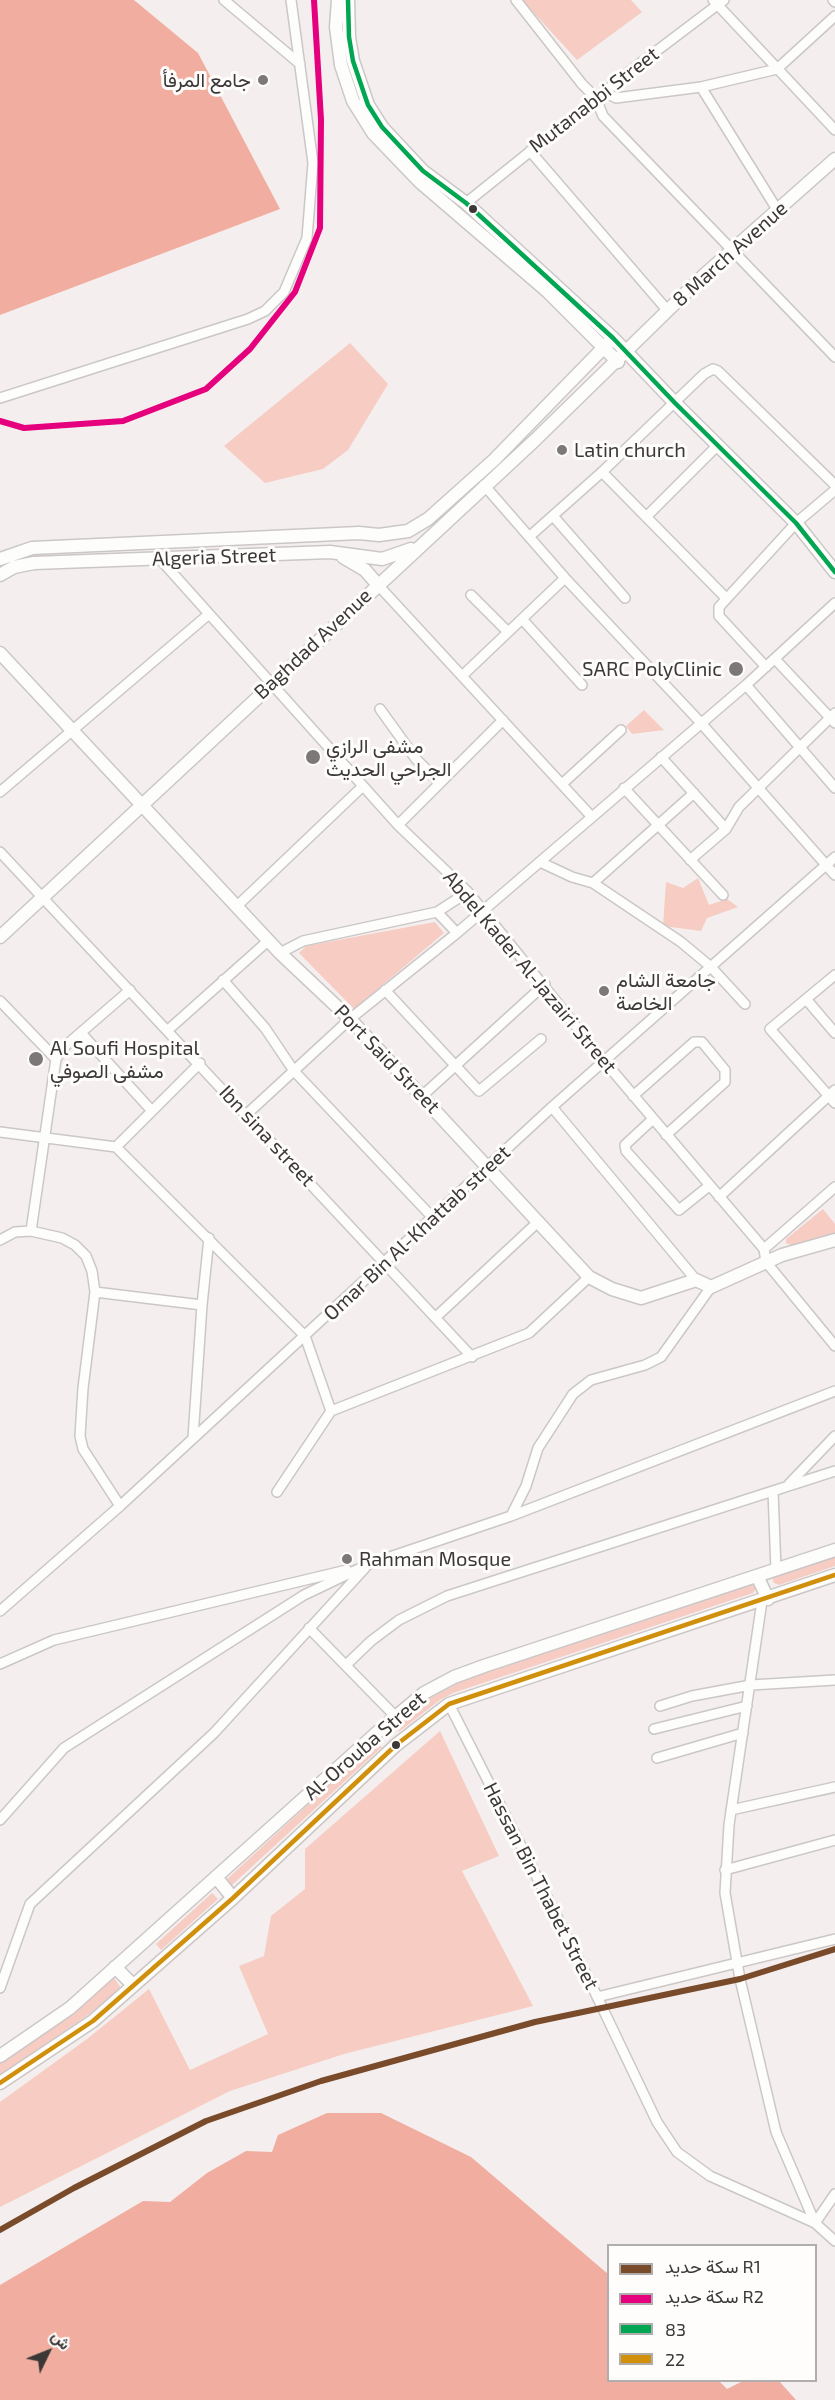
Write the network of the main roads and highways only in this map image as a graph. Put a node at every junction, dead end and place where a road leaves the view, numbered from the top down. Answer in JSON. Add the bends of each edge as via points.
{"nodes":[{"id":1,"x":338,"y":0,"type":"edge"},
{"id":2,"x":348,"y":0,"type":"edge"},
{"id":3,"x":835,"y":159,"type":"edge"},
{"id":4,"x":613,"y":338,"type":"junction"},
{"id":5,"x":603,"y":349,"type":"junction"},
{"id":6,"x":628,"y":353,"type":"junction"},
{"id":7,"x":618,"y":362,"type":"junction"},
{"id":8,"x":425,"y":541,"type":"junction"},
{"id":9,"x":150,"y":545,"type":"junction"},
{"id":10,"x":32,"y":548,"type":"junction"},
{"id":11,"x":330,"y":552,"type":"junction"},
{"id":12,"x":0,"y":559,"type":"edge"},
{"id":13,"x":160,"y":559,"type":"junction"},
{"id":14,"x":34,"y":563,"type":"junction"},
{"id":15,"x":835,"y":572,"type":"edge"},
{"id":16,"x":0,"y":575,"type":"edge"},
{"id":17,"x":378,"y":585,"type":"junction"},
{"id":18,"x":0,"y":653,"type":"edge"},
{"id":19,"x":141,"y":806,"type":"junction"},
{"id":20,"x":0,"y":937,"type":"edge"},
{"id":21,"x":835,"y":1240,"type":"edge"},
{"id":22,"x":835,"y":1550,"type":"edge"},
{"id":23,"x":835,"y":1575,"type":"edge"},
{"id":24,"x":757,"y":1576,"type":"junction"},
{"id":25,"x":765,"y":1600,"type":"junction"},
{"id":26,"x":381,"y":1729,"type":"junction"},
{"id":27,"x":396,"y":1745,"type":"junction"},
{"id":28,"x":216,"y":1877,"type":"junction"},
{"id":29,"x":233,"y":1898,"type":"junction"},
{"id":30,"x":116,"y":1967,"type":"junction"},
{"id":31,"x":133,"y":1985,"type":"junction"},
{"id":32,"x":0,"y":2056,"type":"edge"},
{"id":33,"x":0,"y":2083,"type":"edge"}],
"edges":[{"from":1,"to":5,"type":"main road","via":[[336,27],[341,65],[353,101],[373,133],[420,182],[547,291]]},
{"from":2,"to":4,"type":"main road","via":[[353,61],[368,105],[382,127],[423,171],[466,203]]},
{"from":3,"to":6,"type":"main road","name":"8 March Avenue","via":[[704,275]]},
{"from":4,"to":5,"type":"main road"},
{"from":4,"to":6,"type":"main road"},
{"from":5,"to":7,"type":"main road"},
{"from":5,"to":9,"type":"main road","name":"Algeria Street","via":[[494,460],[418,527],[389,534]]},
{"from":6,"to":7,"type":"main road","name":"Baghdad Avenue"},
{"from":6,"to":15,"type":"main road","via":[[796,523]]},
{"from":7,"to":8,"type":"main road","name":"Baghdad Avenue"},
{"from":8,"to":11,"type":"main road","name":"Algeria Street","via":[[382,559]]},
{"from":8,"to":17,"type":"main road","name":"Baghdad Avenue"},
{"from":9,"to":10,"type":"main road","name":"Algeria Street"},
{"from":9,"to":13,"type":"main road"},
{"from":10,"to":12,"type":"main road","name":"Algeria Street"},
{"from":10,"to":14,"type":"main road"},
{"from":11,"to":13,"type":"main road","name":"Algeria Street"},
{"from":11,"to":17,"type":"main road","via":[[357,564]]},
{"from":13,"to":14,"type":"main road","name":"Algeria Street"},
{"from":14,"to":16,"type":"main road","name":"Algeria Street"},
{"from":17,"to":19,"type":"main road","name":"Baghdad Avenue"},
{"from":18,"to":19,"type":"main road","name":"Port Said Street"},
{"from":19,"to":20,"type":"main road","name":"Baghdad Avenue"},
{"from":19,"to":21,"type":"main road","name":"Port Said Street","via":[[280,953],[350,1019],[589,1277],[641,1298],[696,1280],[711,1287],[782,1255]]},
{"from":22,"to":24,"type":"main road","name":"Al-Orouba Street"},
{"from":23,"to":25,"type":"main road","name":"Al-Orouba Street"},
{"from":24,"to":25,"type":"main road"},
{"from":24,"to":26,"type":"main road","name":"Al-Orouba Street","via":[[454,1677],[424,1693]]},
{"from":25,"to":27,"type":"main road","name":"Al-Orouba Street","via":[[449,1704]]},
{"from":26,"to":27,"type":"main road"},
{"from":26,"to":28,"type":"main road","name":"Al-Orouba Street"},
{"from":27,"to":29,"type":"main road","name":"Al-Orouba Street"},
{"from":28,"to":29,"type":"main road"},
{"from":28,"to":30,"type":"main road","name":"Al-Orouba Street"},
{"from":29,"to":31,"type":"main road","name":"Al-Orouba Street"},
{"from":30,"to":31,"type":"main road"},
{"from":30,"to":32,"type":"main road","name":"Al-Orouba Street","via":[[70,2008]]},
{"from":31,"to":33,"type":"main road","name":"Al-Orouba Street","via":[[93,2021]]}]}
